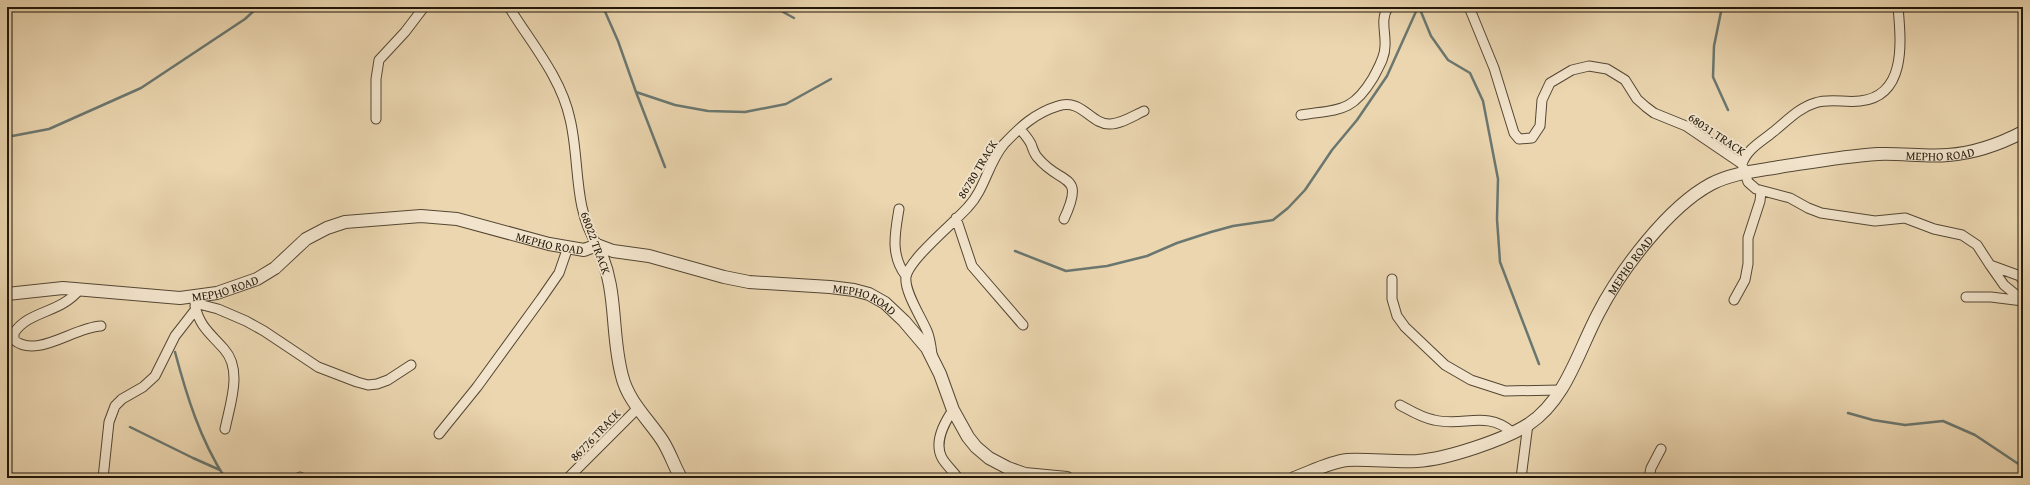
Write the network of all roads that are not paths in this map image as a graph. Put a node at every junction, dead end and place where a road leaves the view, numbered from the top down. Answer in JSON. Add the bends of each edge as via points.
{"nodes":[{"id":1,"x":424,"y":7,"type":"edge"},
{"id":2,"x":509,"y":7,"type":"edge"},
{"id":3,"x":1388,"y":7,"type":"edge"},
{"id":4,"x":1469,"y":7,"type":"edge"},
{"id":5,"x":1898,"y":7,"type":"edge"},
{"id":6,"x":1144,"y":111,"type":"dead end"},
{"id":7,"x":1301,"y":114,"type":"dead end"},
{"id":8,"x":376,"y":119,"type":"dead end"},
{"id":9,"x":1020,"y":129,"type":"junction"},
{"id":10,"x":2023,"y":132,"type":"edge"},
{"id":11,"x":1743,"y":168,"type":"junction"},
{"id":12,"x":1761,"y":191,"type":"junction"},
{"id":13,"x":899,"y":209,"type":"dead end"},
{"id":14,"x":956,"y":218,"type":"junction"},
{"id":15,"x":1064,"y":219,"type":"dead end"},
{"id":16,"x":597,"y":246,"type":"junction"},
{"id":17,"x":568,"y":247,"type":"junction"},
{"id":18,"x":1990,"y":265,"type":"junction"},
{"id":19,"x":906,"y":276,"type":"junction"},
{"id":20,"x":1392,"y":279,"type":"dead end"},
{"id":21,"x":2023,"y":281,"type":"edge"},
{"id":22,"x":80,"y":289,"type":"junction"},
{"id":23,"x":7,"y":294,"type":"edge"},
{"id":24,"x":1966,"y":297,"type":"dead end"},
{"id":25,"x":1734,"y":300,"type":"dead end"},
{"id":26,"x":2023,"y":301,"type":"edge"},
{"id":27,"x":195,"y":303,"type":"junction"},
{"id":28,"x":1023,"y":325,"type":"dead end"},
{"id":29,"x":101,"y":326,"type":"dead end"},
{"id":30,"x":934,"y":361,"type":"junction"},
{"id":31,"x":411,"y":365,"type":"dead end"},
{"id":32,"x":1560,"y":390,"type":"junction"},
{"id":33,"x":1400,"y":405,"type":"dead end"},
{"id":34,"x":638,"y":408,"type":"junction"},
{"id":35,"x":953,"y":410,"type":"junction"},
{"id":36,"x":1528,"y":424,"type":"junction"},
{"id":37,"x":225,"y":429,"type":"dead end"},
{"id":38,"x":1512,"y":432,"type":"junction"},
{"id":39,"x":439,"y":434,"type":"dead end"},
{"id":40,"x":1661,"y":448,"type":"dead end"},
{"id":41,"x":942,"y":458,"type":"junction"},
{"id":42,"x":103,"y":478,"type":"edge"},
{"id":43,"x":568,"y":478,"type":"edge"},
{"id":44,"x":681,"y":478,"type":"edge"},
{"id":45,"x":951,"y":478,"type":"edge"},
{"id":46,"x":958,"y":478,"type":"edge"},
{"id":47,"x":1067,"y":478,"type":"edge"},
{"id":48,"x":1294,"y":478,"type":"edge"},
{"id":49,"x":1521,"y":478,"type":"edge"},
{"id":50,"x":1649,"y":478,"type":"edge"}],
"edges":[{"from":1,"to":8,"type":"street","via":[[379,60],[376,79]]},
{"from":2,"to":16,"type":"street","name":"68022 TRACK","via":[[563,97],[570,117],[584,217]]},
{"from":3,"to":7,"type":"street","via":[[1383,24],[1386,42],[1383,57],[1362,95],[1349,106]]},
{"from":4,"to":11,"type":"street","name":"68031 TRACK","via":[[1494,68],[1514,133],[1519,139],[1532,138],[1540,126],[1542,100],[1550,83],[1572,70],[1598,66],[1616,73],[1625,80],[1637,99],[1650,110],[1686,126]]},
{"from":5,"to":11,"type":"street","via":[[1901,33],[1898,65],[1896,74],[1885,91],[1870,100],[1826,101],[1796,112],[1748,152]]},
{"from":6,"to":9,"type":"street","name":"86780 TRACK","via":[[1109,124],[1102,123],[1074,106],[1060,105],[1038,114]]},
{"from":9,"to":14,"type":"street","name":"86780 TRACK","via":[[995,158],[968,208]]},
{"from":9,"to":15,"type":"street","via":[[1028,138],[1037,158],[1068,182],[1073,189],[1073,201]]},
{"from":10,"to":11,"type":"street","name":"MEPHO ROAD","via":[[1988,147],[1948,156],[1879,154]]},
{"from":11,"to":12,"type":"street","name":"68031 TRACK","via":[[1752,186]]},
{"from":11,"to":32,"type":"street","name":"MEPHO ROAD","via":[[1699,192],[1643,246],[1614,286]]},
{"from":12,"to":18,"type":"street","via":[[1790,198],[1821,213],[1875,220],[1905,218],[1934,229],[1962,235],[1977,245]]},
{"from":12,"to":25,"type":"street","via":[[1748,238],[1745,280]]},
{"from":13,"to":19,"type":"street","via":[[894,249]]},
{"from":14,"to":19,"type":"street","name":"86780 TRACK","via":[[916,261]]},
{"from":14,"to":28,"type":"street","via":[[972,266]]},
{"from":16,"to":17,"type":"street","name":"MEPHO ROAD","via":[[584,250]]},
{"from":16,"to":30,"type":"street","name":"MEPHO ROAD","via":[[649,256],[748,282],[830,287],[869,294],[885,303],[904,322]]},
{"from":16,"to":34,"type":"street","name":"68022 TRACK","via":[[606,264],[610,283],[622,377],[628,393]]},
{"from":17,"to":27,"type":"street","name":"MEPHO ROAD","via":[[526,239],[440,216],[364,219],[327,228],[306,239],[275,268],[257,279]]},
{"from":17,"to":39,"type":"street","via":[[559,272],[542,299]]},
{"from":18,"to":21,"type":"street","via":[[2020,276]]},
{"from":18,"to":26,"type":"street","via":[[2004,285]]},
{"from":19,"to":30,"type":"street","via":[[908,289],[927,331]]},
{"from":20,"to":32,"type":"street","via":[[1392,299],[1397,316],[1445,365],[1471,380],[1505,391]]},
{"from":22,"to":23,"type":"street","name":"MEPHO ROAD","via":[[45,289]]},
{"from":22,"to":27,"type":"street","name":"MEPHO ROAD"},
{"from":22,"to":29,"type":"street","via":[[61,306],[21,324],[14,333],[14,340],[27,346],[48,344],[83,328]]},
{"from":24,"to":26,"type":"street"},
{"from":27,"to":31,"type":"street","via":[[246,321],[318,367],[357,382],[377,384]]},
{"from":27,"to":37,"type":"street","via":[[204,327],[224,348],[233,366],[233,388]]},
{"from":27,"to":42,"type":"street","via":[[155,376],[115,406],[109,422]]},
{"from":30,"to":35,"type":"street","name":"MEPHO ROAD"},
{"from":32,"to":36,"type":"street","name":"MEPHO ROAD","via":[[1545,411]]},
{"from":33,"to":38,"type":"street","via":[[1435,420],[1449,422],[1487,419],[1503,424]]},
{"from":34,"to":43,"type":"street","name":"86776 TRACK"},
{"from":34,"to":44,"type":"street","name":"68022 TRACK","via":[[662,441]]},
{"from":35,"to":41,"type":"street","via":[[947,419],[939,443]]},
{"from":35,"to":47,"type":"street","name":"MEPHO ROAD","via":[[968,437],[989,458],[1025,474]]},
{"from":36,"to":38,"type":"street","name":"MEPHO ROAD"},
{"from":36,"to":49,"type":"street"},
{"from":38,"to":48,"type":"street","name":"MEPHO ROAD","via":[[1447,456],[1421,461],[1347,460],[1329,464]]},
{"from":40,"to":50,"type":"street"},
{"from":41,"to":45,"type":"street"},
{"from":41,"to":46,"type":"street"}]}
